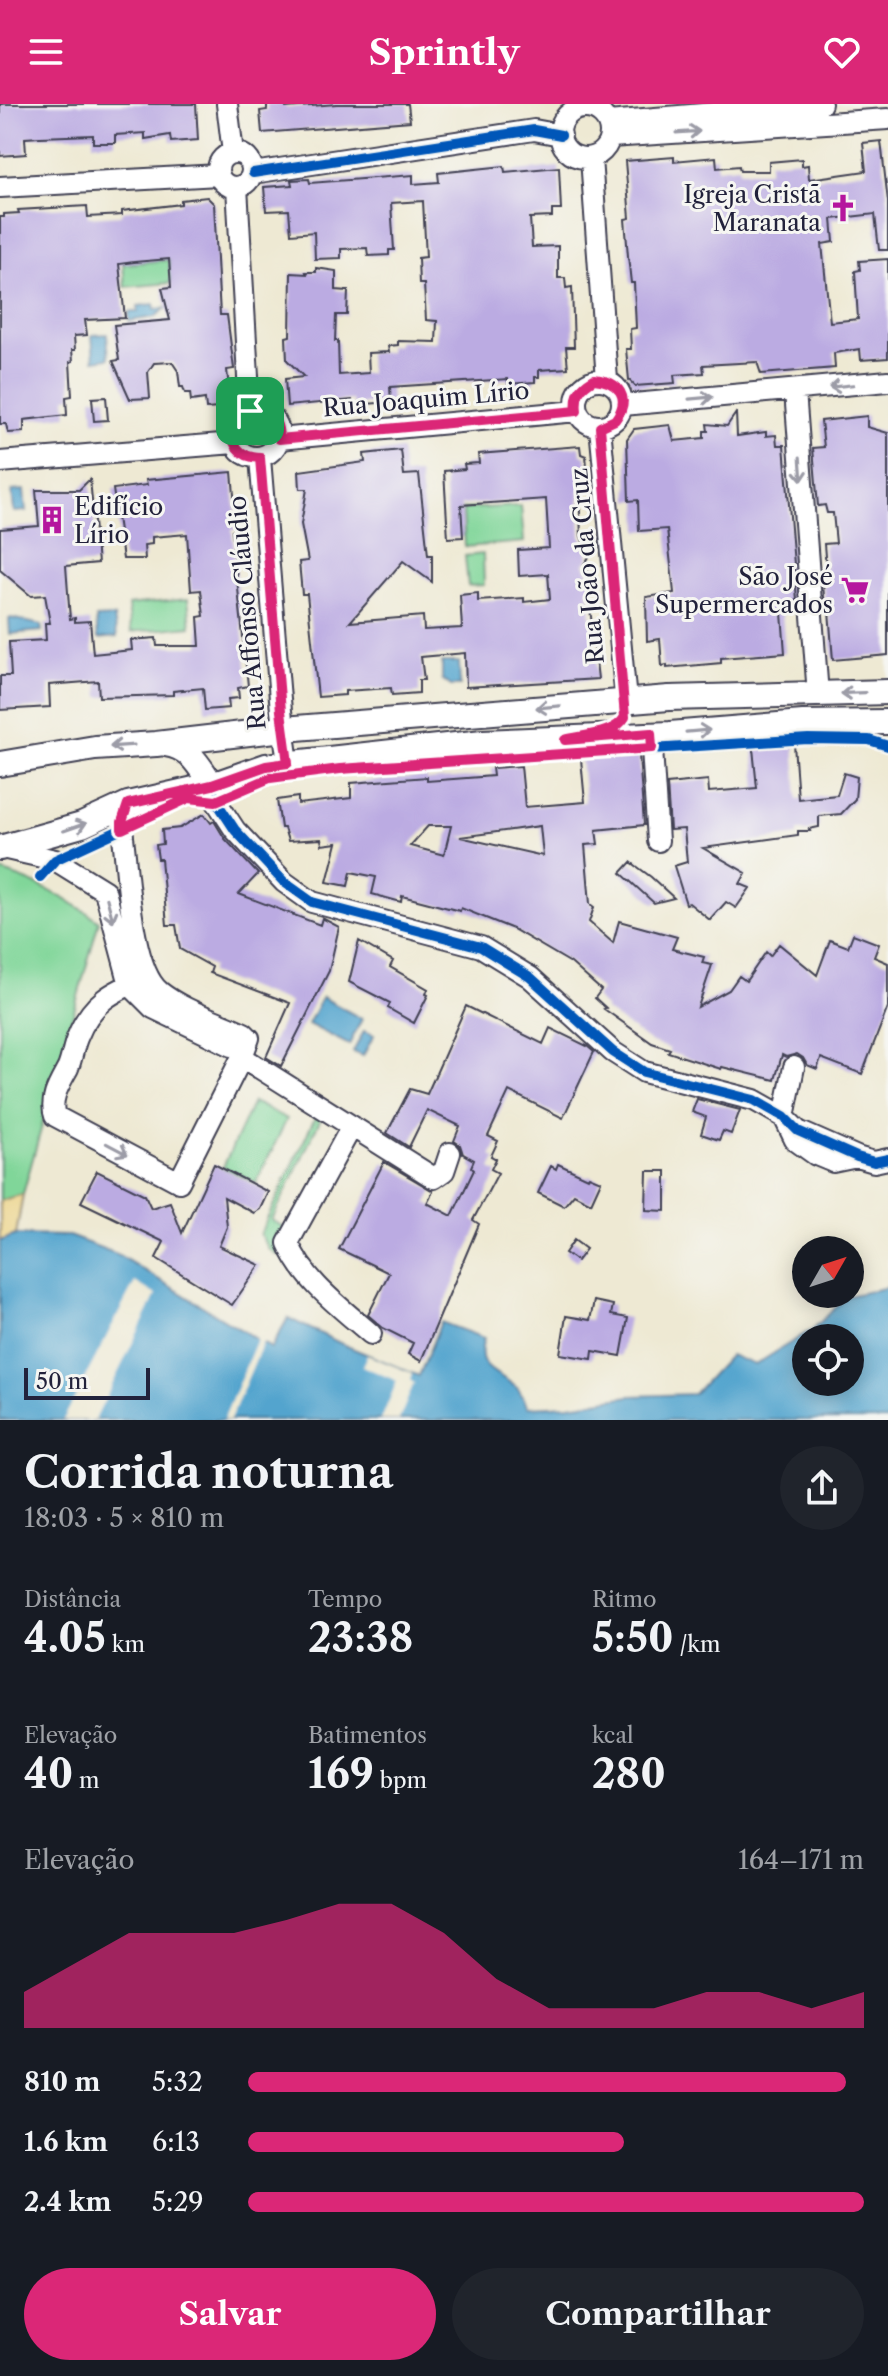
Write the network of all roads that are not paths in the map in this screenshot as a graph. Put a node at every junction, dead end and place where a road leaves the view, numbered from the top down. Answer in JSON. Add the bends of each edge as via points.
{"nodes":[{"id":1,"x":227,"y":104,"type":"edge"},
{"id":2,"x":821,"y":104,"type":"edge"},
{"id":3,"x":588,"y":106,"type":"edge"},
{"id":4,"x":782,"y":106,"type":"edge"},
{"id":5,"x":888,"y":119,"type":"edge"},
{"id":6,"x":609,"y":130,"type":"junction"},
{"id":7,"x":561,"y":135,"type":"junction"},
{"id":8,"x":233,"y":153,"type":"junction"},
{"id":9,"x":591,"y":158,"type":"junction"},
{"id":10,"x":253,"y":173,"type":"junction"},
{"id":11,"x":219,"y":175,"type":"junction"},
{"id":12,"x":0,"y":187,"type":"edge"},
{"id":13,"x":237,"y":187,"type":"junction"},
{"id":14,"x":607,"y":380,"type":"junction"},
{"id":15,"x":888,"y":381,"type":"edge"},
{"id":16,"x":795,"y":391,"type":"junction"},
{"id":17,"x":623,"y":405,"type":"junction"},
{"id":18,"x":250,"y":411,"type":"junction"},
{"id":19,"x":577,"y":411,"type":"junction"},
{"id":20,"x":600,"y":427,"type":"junction"},
{"id":21,"x":279,"y":439,"type":"junction"},
{"id":22,"x":234,"y":443,"type":"junction"},
{"id":23,"x":260,"y":458,"type":"junction"},
{"id":24,"x":0,"y":462,"type":"edge"},
{"id":25,"x":888,"y":692,"type":"edge"},
{"id":26,"x":818,"y":695,"type":"junction"},
{"id":27,"x":626,"y":701,"type":"junction"},
{"id":28,"x":888,"y":722,"type":"edge"},
{"id":29,"x":284,"y":729,"type":"junction"},
{"id":30,"x":651,"y":733,"type":"junction"},
{"id":31,"x":565,"y":740,"type":"junction"},
{"id":32,"x":156,"y":744,"type":"junction"},
{"id":33,"x":288,"y":763,"type":"junction"},
{"id":34,"x":0,"y":764,"type":"edge"},
{"id":35,"x":212,"y":785,"type":"junction"},
{"id":36,"x":128,"y":804,"type":"junction"},
{"id":37,"x":658,"y":841,"type":"dead end"},
{"id":38,"x":1,"y":848,"type":"edge"},
{"id":39,"x":138,"y":981,"type":"junction"},
{"id":40,"x":237,"y":1051,"type":"junction"},
{"id":41,"x":794,"y":1067,"type":"dead end"},
{"id":42,"x":784,"y":1117,"type":"junction"},
{"id":43,"x":352,"y":1126,"type":"junction"},
{"id":44,"x":450,"y":1153,"type":"dead end"},
{"id":45,"x":888,"y":1159,"type":"edge"},
{"id":46,"x":371,"y":1334,"type":"dead end"}],
"edges":[{"from":1,"to":8,"type":"street"},
{"from":2,"to":4,"type":"street"},
{"from":3,"to":6,"type":"street","via":[[600,113]]},
{"from":3,"to":7,"type":"street","via":[[568,115]]},
{"from":4,"to":6,"type":"street"},
{"from":6,"to":5,"type":"street","one_way":true},
{"from":6,"to":9,"type":"street","via":[[607,147]]},
{"from":7,"to":9,"type":"street","via":[[574,156]]},
{"from":7,"to":10,"type":"street","via":[[534,130]]},
{"from":8,"to":10,"type":"street","via":[[248,158]]},
{"from":8,"to":11,"type":"street","via":[[221,161]]},
{"from":9,"to":14,"type":"street"},
{"from":10,"to":13,"type":"street"},
{"from":11,"to":12,"type":"street"},
{"from":11,"to":13,"type":"street","via":[[226,185]]},
{"from":13,"to":18,"type":"street"},
{"from":14,"to":17,"type":"street","via":[[622,395]]},
{"from":14,"to":19,"type":"street","via":[[594,379],[582,386]]},
{"from":15,"to":16,"type":"street","one_way":true},
{"from":17,"to":16,"type":"street","one_way":true},
{"from":16,"to":26,"type":"street","one_way":true},
{"from":17,"to":20,"type":"street","via":[[615,420]]},
{"from":18,"to":21,"type":"street","via":[[273,417]]},
{"from":18,"to":22,"type":"street","via":[[232,430]]},
{"from":19,"to":20,"type":"street"},
{"from":19,"to":21,"type":"street","name":"Rua Joaquim Lírio"},
{"from":20,"to":27,"type":"street","name":"Rua João da Cruz"},
{"from":21,"to":23,"type":"street","via":[[273,451]]},
{"from":22,"to":23,"type":"street","via":[[245,455]]},
{"from":22,"to":24,"type":"street"},
{"from":23,"to":29,"type":"street","name":"Rua Affonso Cláudio"},
{"from":25,"to":26,"type":"main road","one_way":true},
{"from":26,"to":27,"type":"main road"},
{"from":27,"to":29,"type":"main road","one_way":true},
{"from":27,"to":31,"type":"main road","via":[[621,724]]},
{"from":30,"to":28,"type":"main road","one_way":true},
{"from":29,"to":32,"type":"main road"},
{"from":29,"to":33,"type":"street","name":"Rua Affonso Cláudio"},
{"from":30,"to":31,"type":"main road"},
{"from":30,"to":37,"type":"street"},
{"from":31,"to":33,"type":"main road","via":[[483,742]]},
{"from":32,"to":34,"type":"main road","one_way":true},
{"from":32,"to":35,"type":"main road","via":[[189,751]]},
{"from":33,"to":35,"type":"main road"},
{"from":35,"to":36,"type":"main road"},
{"from":35,"to":42,"type":"street","via":[[235,830],[284,882],[312,902],[481,947],[530,977],[613,1052],[644,1072],[754,1100]]},
{"from":38,"to":36,"type":"main road","one_way":true,"via":[[82,825]]},
{"from":36,"to":39,"type":"street","via":[[122,822]]},
{"from":38,"to":39,"type":"street","one_way":true,"via":[[55,860],[105,891]]},
{"from":39,"to":40,"type":"street","via":[[247,1035]]},
{"from":39,"to":40,"type":"street","one_way":true,"via":[[108,995],[80,1031],[54,1097],[55,1116],[179,1182]]},
{"from":40,"to":43,"type":"street"},
{"from":41,"to":42,"type":"street"},
{"from":42,"to":45,"type":"street","via":[[798,1131],[857,1157]]},
{"from":43,"to":44,"type":"street","via":[[434,1178],[444,1171]]},
{"from":43,"to":46,"type":"street","via":[[288,1243],[297,1264]]}]}
